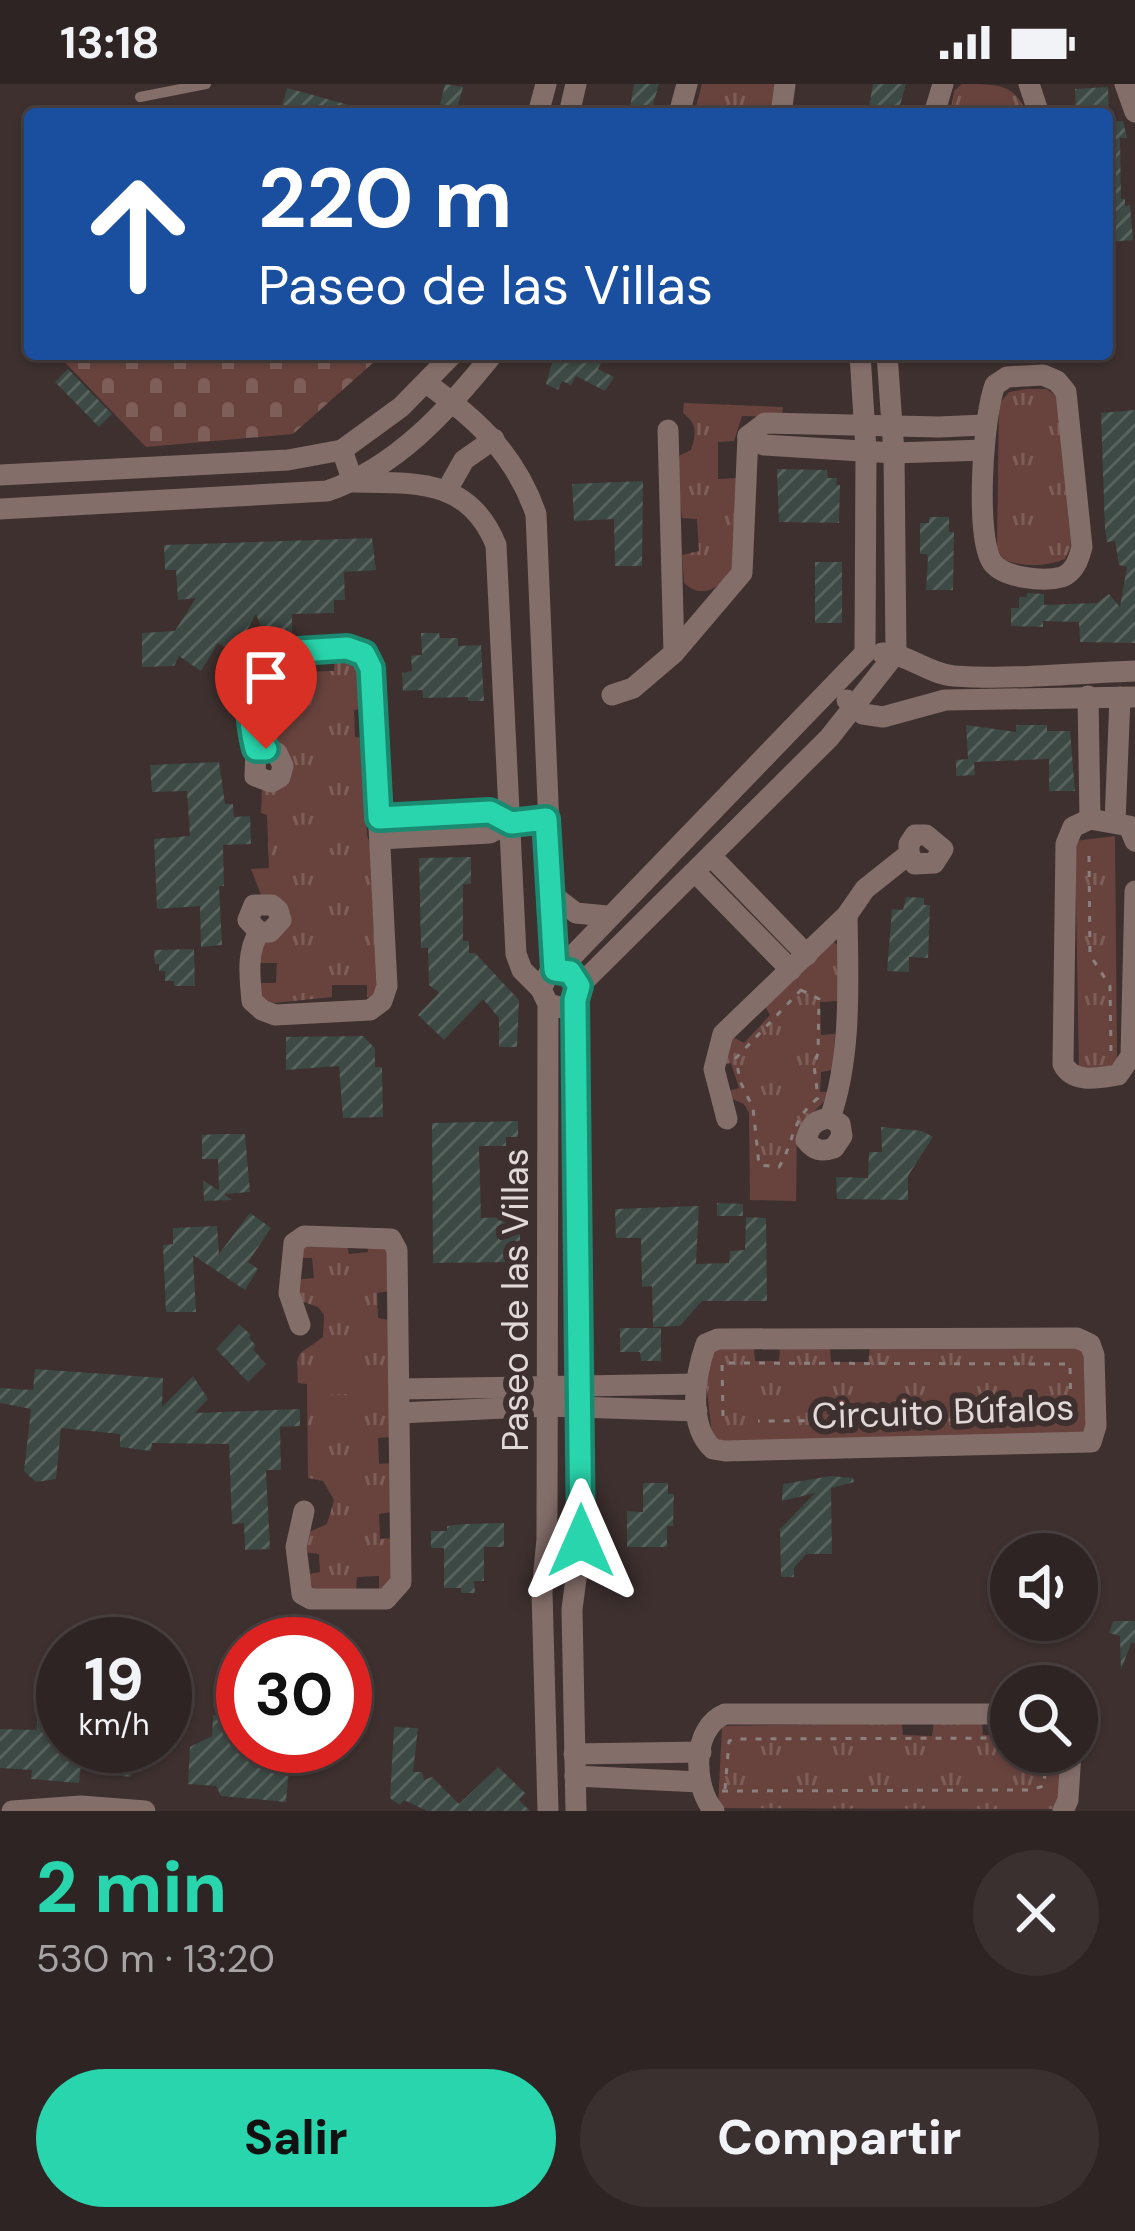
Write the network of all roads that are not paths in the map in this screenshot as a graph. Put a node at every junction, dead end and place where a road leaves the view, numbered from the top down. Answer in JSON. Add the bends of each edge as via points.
{"nodes":[{"id":1,"x":206,"y":84,"type":"edge"},
{"id":2,"x":1125,"y":84,"type":"edge"},
{"id":3,"x":187,"y":86,"type":"edge"},
{"id":4,"x":140,"y":97,"type":"dead end"},
{"id":5,"x":1135,"y":112,"type":"edge"},
{"id":6,"x":447,"y":360,"type":"edge"},
{"id":7,"x":488,"y":360,"type":"edge"},
{"id":8,"x":860,"y":360,"type":"edge"},
{"id":9,"x":888,"y":360,"type":"edge"},
{"id":10,"x":426,"y":383,"type":"junction"},
{"id":11,"x":452,"y":402,"type":"junction"},
{"id":12,"x":800,"y":423,"type":"junction"},
{"id":13,"x":984,"y":424,"type":"junction"},
{"id":14,"x":865,"y":425,"type":"junction"},
{"id":15,"x":893,"y":425,"type":"junction"},
{"id":16,"x":668,"y":430,"type":"dead end"},
{"id":17,"x":748,"y":436,"type":"junction"},
{"id":18,"x":494,"y":439,"type":"junction"},
{"id":19,"x":940,"y":439,"type":"junction"},
{"id":20,"x":799,"y":447,"type":"junction"},
{"id":21,"x":343,"y":450,"type":"junction"},
{"id":22,"x":984,"y":450,"type":"junction"},
{"id":23,"x":866,"y":451,"type":"junction"},
{"id":24,"x":894,"y":453,"type":"junction"},
{"id":25,"x":0,"y":475,"type":"edge"},
{"id":26,"x":353,"y":482,"type":"junction"},
{"id":27,"x":447,"y":490,"type":"junction"},
{"id":28,"x":0,"y":508,"type":"edge"},
{"id":29,"x":673,"y":586,"type":"junction"},
{"id":30,"x":723,"y":598,"type":"junction"},
{"id":31,"x":542,"y":607,"type":"junction"},
{"id":32,"x":502,"y":609,"type":"junction"},
{"id":33,"x":674,"y":653,"type":"junction"},
{"id":34,"x":865,"y":653,"type":"junction"},
{"id":35,"x":896,"y":653,"type":"junction"},
{"id":36,"x":1135,"y":671,"type":"edge"},
{"id":37,"x":840,"y":683,"type":"junction"},
{"id":38,"x":612,"y":695,"type":"dead end"},
{"id":39,"x":1088,"y":697,"type":"junction"},
{"id":40,"x":1128,"y":697,"type":"edge"},
{"id":41,"x":853,"y":708,"type":"junction"},
{"id":42,"x":805,"y":712,"type":"junction"},
{"id":43,"x":829,"y":738,"type":"junction"},
{"id":44,"x":256,"y":749,"type":"dead end"},
{"id":45,"x":1089,"y":767,"type":"junction"},
{"id":46,"x":1118,"y":767,"type":"junction"},
{"id":47,"x":546,"y":819,"type":"junction"},
{"id":48,"x":1090,"y":819,"type":"junction"},
{"id":49,"x":1115,"y":822,"type":"junction"},
{"id":50,"x":511,"y":823,"type":"junction"},
{"id":51,"x":380,"y":829,"type":"junction"},
{"id":52,"x":1135,"y":841,"type":"edge"},
{"id":53,"x":909,"y":854,"type":"dead end"},
{"id":54,"x":703,"y":864,"type":"junction"},
{"id":55,"x":1135,"y":891,"type":"edge"},
{"id":56,"x":551,"y":894,"type":"junction"},
{"id":57,"x":847,"y":915,"type":"junction"},
{"id":58,"x":607,"y":916,"type":"junction"},
{"id":59,"x":259,"y":932,"type":"dead end"},
{"id":60,"x":799,"y":962,"type":"junction"},
{"id":61,"x":551,"y":983,"type":"junction"},
{"id":62,"x":577,"y":993,"type":"junction"},
{"id":63,"x":830,"y":1118,"type":"dead end"},
{"id":64,"x":727,"y":1119,"type":"dead end"},
{"id":65,"x":300,"y":1325,"type":"dead end"},
{"id":66,"x":647,"y":1384,"type":"junction"},
{"id":67,"x":697,"y":1384,"type":"junction"},
{"id":68,"x":399,"y":1389,"type":"junction"},
{"id":69,"x":549,"y":1395,"type":"junction"},
{"id":70,"x":580,"y":1395,"type":"junction"},
{"id":71,"x":648,"y":1409,"type":"junction"},
{"id":72,"x":697,"y":1411,"type":"junction"},
{"id":73,"x":400,"y":1413,"type":"junction"},
{"id":74,"x":304,"y":1511,"type":"dead end"},
{"id":75,"x":990,"y":1714,"type":"edge"},
{"id":76,"x":701,"y":1752,"type":"junction"},
{"id":77,"x":651,"y":1755,"type":"junction"},
{"id":78,"x":575,"y":1765,"type":"junction"},
{"id":79,"x":1070,"y":1773,"type":"edge"},
{"id":80,"x":651,"y":1780,"type":"junction"},
{"id":81,"x":700,"y":1782,"type":"junction"},
{"id":82,"x":130,"y":1810,"type":"edge"},
{"id":83,"x":12,"y":1811,"type":"edge"},
{"id":84,"x":145,"y":1811,"type":"edge"},
{"id":85,"x":548,"y":1811,"type":"edge"},
{"id":86,"x":576,"y":1811,"type":"edge"},
{"id":87,"x":714,"y":1811,"type":"edge"},
{"id":88,"x":1063,"y":1811,"type":"edge"}],
"edges":[{"from":1,"to":3,"type":"lane"},
{"from":2,"to":5,"type":"street"},
{"from":3,"to":4,"type":"lane"},
{"from":6,"to":10,"type":"street"},
{"from":7,"to":11,"type":"street"},
{"from":8,"to":14,"type":"street"},
{"from":9,"to":15,"type":"street"},
{"from":10,"to":11,"type":"street","name":"Paseo de las Villas"},
{"from":10,"to":21,"type":"street"},
{"from":11,"to":18,"type":"street","name":"Paseo de las Villas"},
{"from":11,"to":26,"type":"street"},
{"from":12,"to":14,"type":"street"},
{"from":12,"to":17,"type":"street","via":[[765,423]]},
{"from":12,"to":20,"type":"street"},
{"from":13,"to":19,"type":"street"},
{"from":13,"to":22,"type":"street"},
{"from":13,"to":22,"type":"street","via":[[994,385],[1006,377],[1043,375],[1066,392],[1082,547],[1074,569],[1061,577],[1007,575],[993,563],[985,544]]},
{"from":14,"to":15,"type":"street"},
{"from":14,"to":23,"type":"street"},
{"from":15,"to":19,"type":"street"},
{"from":15,"to":24,"type":"street"},
{"from":16,"to":29,"type":"street"},
{"from":17,"to":20,"type":"street"},
{"from":17,"to":30,"type":"street","via":[[744,562]]},
{"from":18,"to":27,"type":"street","via":[[464,460]]},
{"from":18,"to":31,"type":"street","name":"Paseo de las Villas","via":[[536,514]]},
{"from":19,"to":22,"type":"street"},
{"from":19,"to":24,"type":"street"},
{"from":20,"to":23,"type":"street"},
{"from":21,"to":25,"type":"street"},
{"from":21,"to":26,"type":"street"},
{"from":23,"to":24,"type":"street"},
{"from":23,"to":34,"type":"street"},
{"from":24,"to":35,"type":"street"},
{"from":26,"to":27,"type":"street"},
{"from":26,"to":28,"type":"street","via":[[295,495]]},
{"from":27,"to":32,"type":"street","name":"Paseo de las Villas","via":[[489,527]]},
{"from":29,"to":30,"type":"street","via":[[697,598]]},
{"from":29,"to":33,"type":"street"},
{"from":30,"to":33,"type":"street"},
{"from":31,"to":32,"type":"street"},
{"from":31,"to":47,"type":"street","name":"Paseo de las Villas"},
{"from":32,"to":50,"type":"street","name":"Paseo de las Villas"},
{"from":33,"to":38,"type":"street"},
{"from":34,"to":35,"type":"street"},
{"from":34,"to":37,"type":"street"},
{"from":35,"to":36,"type":"street","via":[[951,676]]},
{"from":35,"to":41,"type":"street"},
{"from":37,"to":41,"type":"street"},
{"from":37,"to":42,"type":"street"},
{"from":39,"to":40,"type":"street"},
{"from":39,"to":41,"type":"street","via":[[945,700],[883,717]]},
{"from":39,"to":45,"type":"street"},
{"from":40,"to":46,"type":"street"},
{"from":41,"to":43,"type":"street"},
{"from":42,"to":43,"type":"street"},
{"from":42,"to":58,"type":"street"},
{"from":43,"to":54,"type":"street"},
{"from":44,"to":51,"type":"street","via":[[255,658],[347,648],[364,654]]},
{"from":45,"to":46,"type":"street"},
{"from":45,"to":48,"type":"street"},
{"from":46,"to":49,"type":"street"},
{"from":47,"to":50,"type":"street"},
{"from":47,"to":56,"type":"street","name":"Paseo de las Villas"},
{"from":48,"to":49,"type":"street"},
{"from":48,"to":55,"type":"street","via":[[1073,827],[1066,844],[1063,1064],[1076,1077],[1118,1076],[1126,1068]]},
{"from":49,"to":52,"type":"street","via":[[1129,826]]},
{"from":50,"to":51,"type":"street","via":[[490,812]]},
{"from":50,"to":61,"type":"street","name":"Paseo de las Villas","via":[[517,953],[522,970]]},
{"from":51,"to":59,"type":"street","via":[[382,1001],[370,1010],[262,1010],[252,1000],[249,968]]},
{"from":53,"to":57,"type":"street"},
{"from":54,"to":60,"type":"street"},
{"from":54,"to":62,"type":"street"},
{"from":56,"to":58,"type":"street","via":[[576,913]]},
{"from":56,"to":61,"type":"street","name":"Paseo de las Villas"},
{"from":57,"to":60,"type":"street"},
{"from":57,"to":63,"type":"street","via":[[842,1062]]},
{"from":58,"to":61,"type":"street"},
{"from":60,"to":64,"type":"street","via":[[723,1034],[714,1069]]},
{"from":61,"to":62,"type":"street","via":[[570,972]]},
{"from":61,"to":62,"type":"street","via":[[563,1008]]},
{"from":61,"to":69,"type":"street","name":"Paseo de las Villas"},
{"from":62,"to":70,"type":"street","name":"Paseo de las Villas"},
{"from":65,"to":68,"type":"street","via":[[288,1276],[294,1243],[304,1236],[391,1239],[398,1250]]},
{"from":66,"to":67,"type":"street"},
{"from":66,"to":70,"type":"street"},
{"from":66,"to":71,"type":"street"},
{"from":67,"to":72,"type":"street"},
{"from":67,"to":72,"type":"street","name":"Circuito Búfalos","via":[[706,1344],[718,1339],[1077,1338],[1094,1355],[1096,1426],[1091,1442],[1076,1444],[725,1451],[704,1440]]},
{"from":68,"to":69,"type":"street"},
{"from":68,"to":73,"type":"street"},
{"from":69,"to":70,"type":"street"},
{"from":69,"to":73,"type":"street"},
{"from":69,"to":85,"type":"street","name":"Paseo de las Villas","via":[[542,1592]]},
{"from":70,"to":71,"type":"street"},
{"from":70,"to":78,"type":"street","name":"Paseo de las Villas"},
{"from":71,"to":72,"type":"street"},
{"from":73,"to":74,"type":"street","via":[[396,1592],[386,1599],[302,1594],[296,1547]]},
{"from":75,"to":76,"type":"street","via":[[725,1714],[708,1727]]},
{"from":76,"to":77,"type":"street"},
{"from":76,"to":81,"type":"street"},
{"from":77,"to":78,"type":"street"},
{"from":77,"to":80,"type":"street"},
{"from":78,"to":80,"type":"street"},
{"from":78,"to":86,"type":"street","name":"Paseo de las Villas"},
{"from":79,"to":88,"type":"street"},
{"from":80,"to":81,"type":"street"},
{"from":81,"to":87,"type":"street"},
{"from":82,"to":83,"type":"street"},
{"from":82,"to":84,"type":"street"}]}
